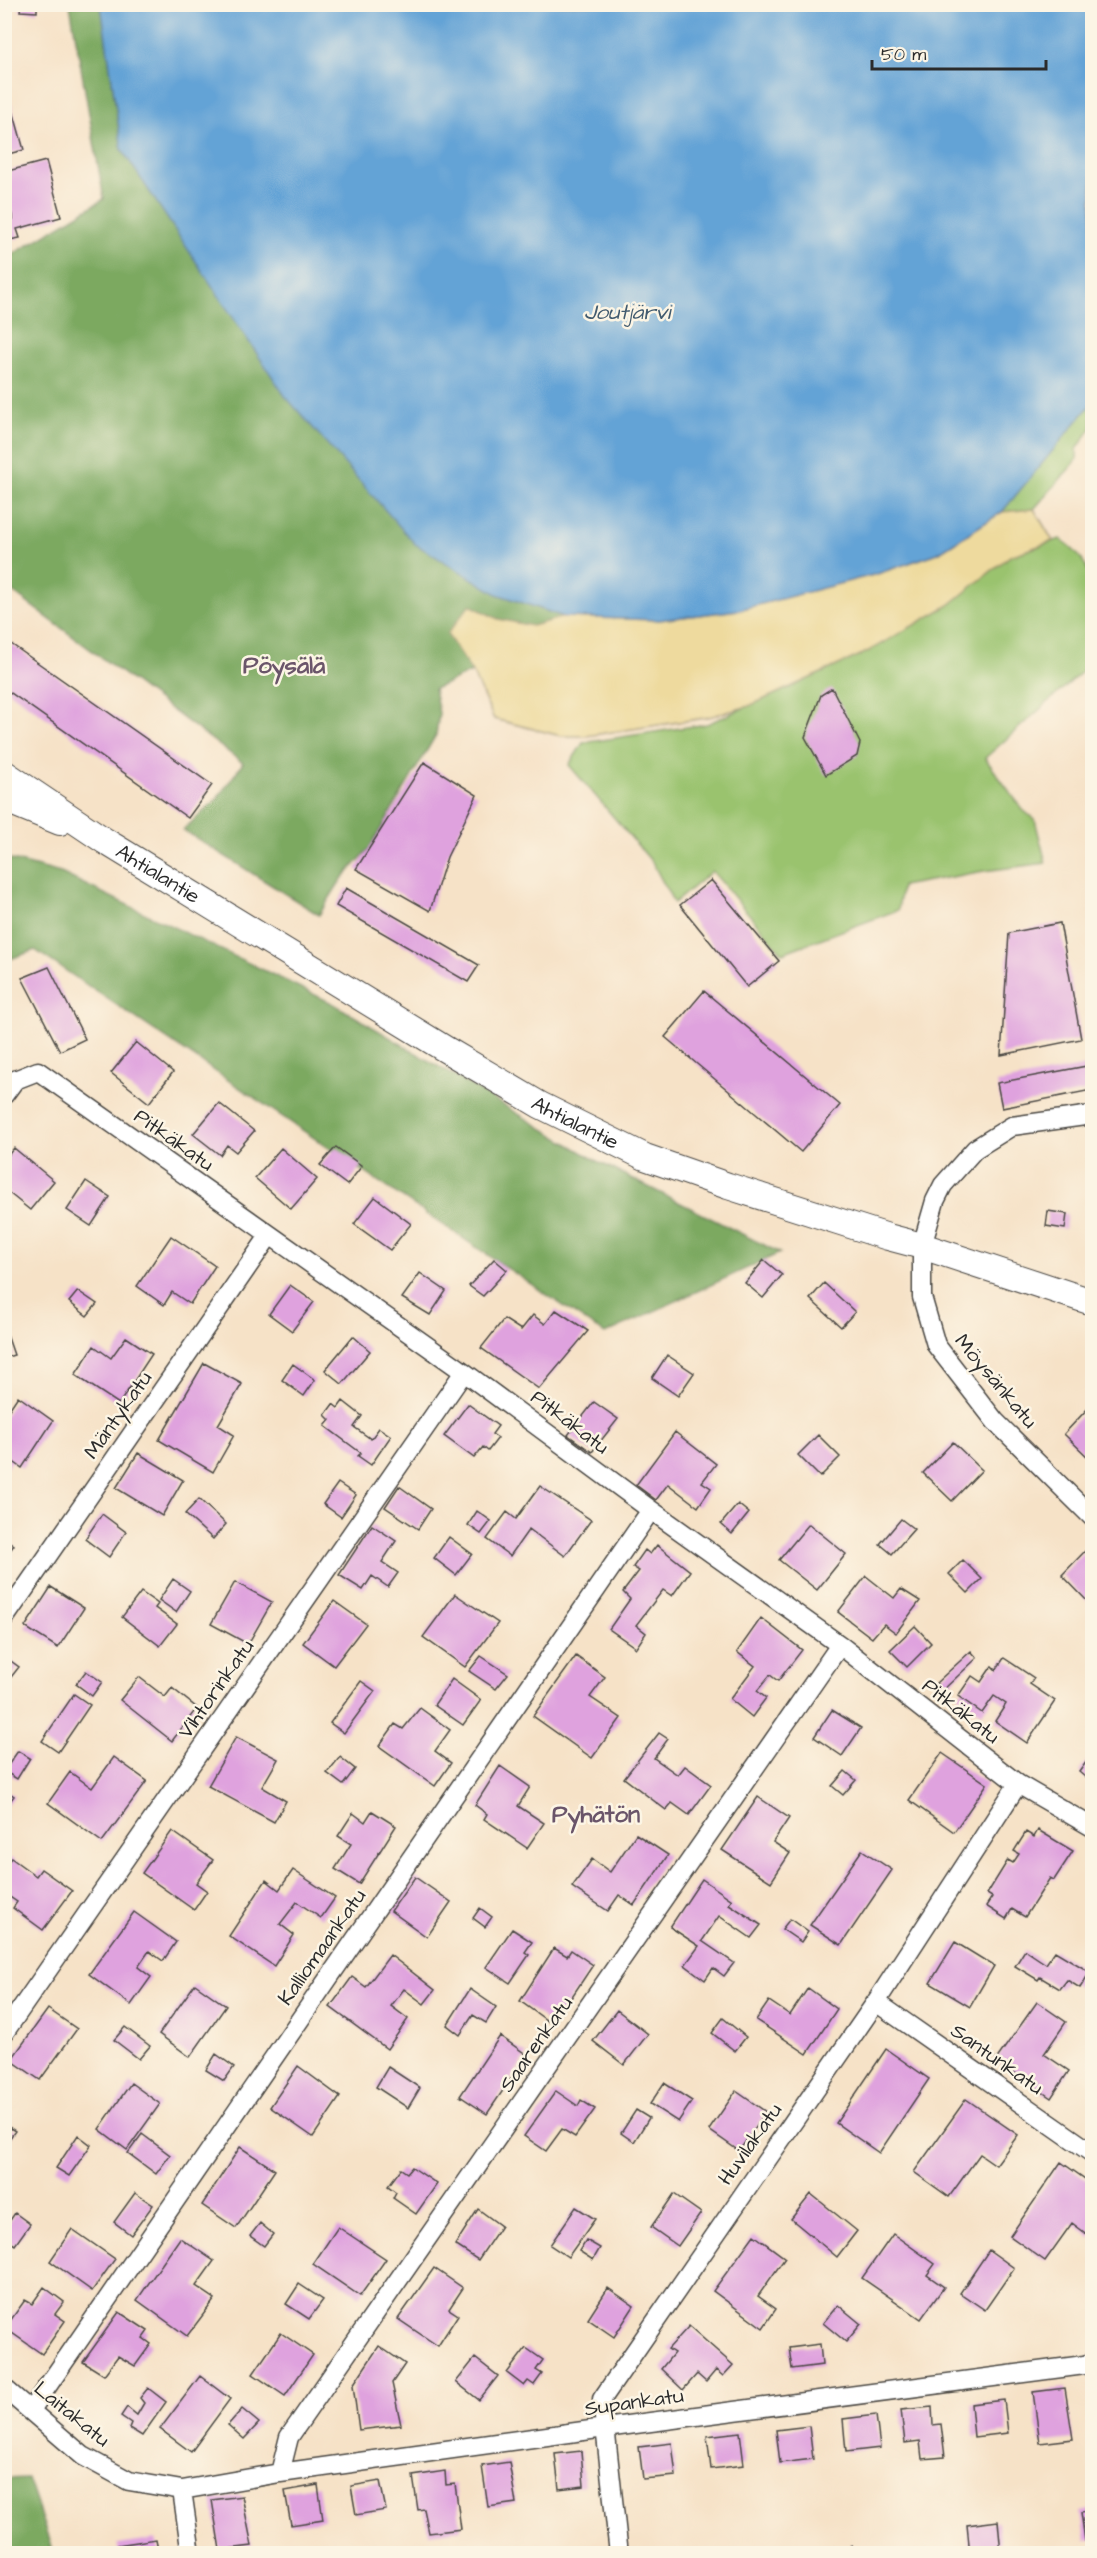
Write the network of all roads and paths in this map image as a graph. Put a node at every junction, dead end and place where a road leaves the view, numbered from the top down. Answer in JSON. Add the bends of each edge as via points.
{"nodes":[{"id":1,"x":4,"y":773,"type":"edge"},
{"id":2,"x":4,"y":799,"type":"edge"},
{"id":3,"x":105,"y":841,"type":"junction"},
{"id":4,"x":4,"y":1095,"type":"edge"},
{"id":5,"x":1092,"y":1115,"type":"edge"},
{"id":6,"x":269,"y":1236,"type":"junction"},
{"id":7,"x":922,"y":1245,"type":"junction"},
{"id":8,"x":1092,"y":1302,"type":"edge"},
{"id":9,"x":464,"y":1372,"type":"junction"},
{"id":10,"x":651,"y":1510,"type":"junction"},
{"id":11,"x":1092,"y":1517,"type":"edge"},
{"id":12,"x":4,"y":1619,"type":"edge"},
{"id":13,"x":840,"y":1645,"type":"junction"},
{"id":14,"x":1018,"y":1784,"type":"junction"},
{"id":15,"x":1092,"y":1827,"type":"edge"},
{"id":16,"x":876,"y":2002,"type":"junction"},
{"id":17,"x":4,"y":2033,"type":"edge"},
{"id":18,"x":1092,"y":2153,"type":"edge"},
{"id":19,"x":1092,"y":2364,"type":"edge"},
{"id":20,"x":4,"y":2388,"type":"edge"},
{"id":21,"x":31,"y":2410,"type":"junction"},
{"id":22,"x":605,"y":2428,"type":"junction"},
{"id":23,"x":280,"y":2473,"type":"junction"},
{"id":24,"x":182,"y":2490,"type":"junction"},
{"id":25,"x":191,"y":2553,"type":"edge"},
{"id":26,"x":618,"y":2553,"type":"edge"}],
"edges":[{"from":1,"to":3,"type":"main road","name":"Ahtialantie"},
{"from":2,"to":3,"type":"main road","name":"Ahtialantie"},
{"from":3,"to":7,"type":"main road","name":"Ahtialantie","via":[[550,1111],[645,1157],[867,1231]]},
{"from":4,"to":6,"type":"street","name":"Pitkäkatu","via":[[15,1080],[38,1071]]},
{"from":5,"to":7,"type":"street","name":"Möysänkatu","via":[[1012,1126],[975,1149],[943,1185]]},
{"from":6,"to":9,"type":"street","name":"Pitkäkatu"},
{"from":6,"to":12,"type":"street","name":"Mäntykatu"},
{"from":7,"to":8,"type":"main road","name":"Ahtialantie"},
{"from":7,"to":11,"type":"street","name":"Möysänkatu","via":[[922,1297],[936,1345],[995,1421]]},
{"from":9,"to":10,"type":"street","name":"Pitkäkatu"},
{"from":9,"to":17,"type":"street","name":"Vihtorinkatu"},
{"from":10,"to":13,"type":"street","name":"Pitkäkatu"},
{"from":10,"to":21,"type":"street","name":"Kalliomaankatu"},
{"from":13,"to":14,"type":"street","name":"Pitkäkatu"},
{"from":13,"to":23,"type":"street","name":"Saarenkatu","via":[[289,2438]]},
{"from":14,"to":15,"type":"street","name":"Pitkäkatu"},
{"from":14,"to":16,"type":"street","name":"Huvilakatu"},
{"from":16,"to":18,"type":"street","name":"Santunkatu"},
{"from":16,"to":22,"type":"street","name":"Huvilakatu","via":[[602,2399]]},
{"from":19,"to":22,"type":"street","name":"Supankatu"},
{"from":20,"to":21,"type":"street","name":"Laitakatu"},
{"from":21,"to":24,"type":"street","name":"Laitakatu","via":[[83,2456],[129,2481]]},
{"from":22,"to":23,"type":"street","name":"Supankatu"},
{"from":22,"to":26,"type":"street","name":"Huvilakatu"},
{"from":23,"to":24,"type":"street","name":"Supankatu"},
{"from":24,"to":25,"type":"street"}]}
